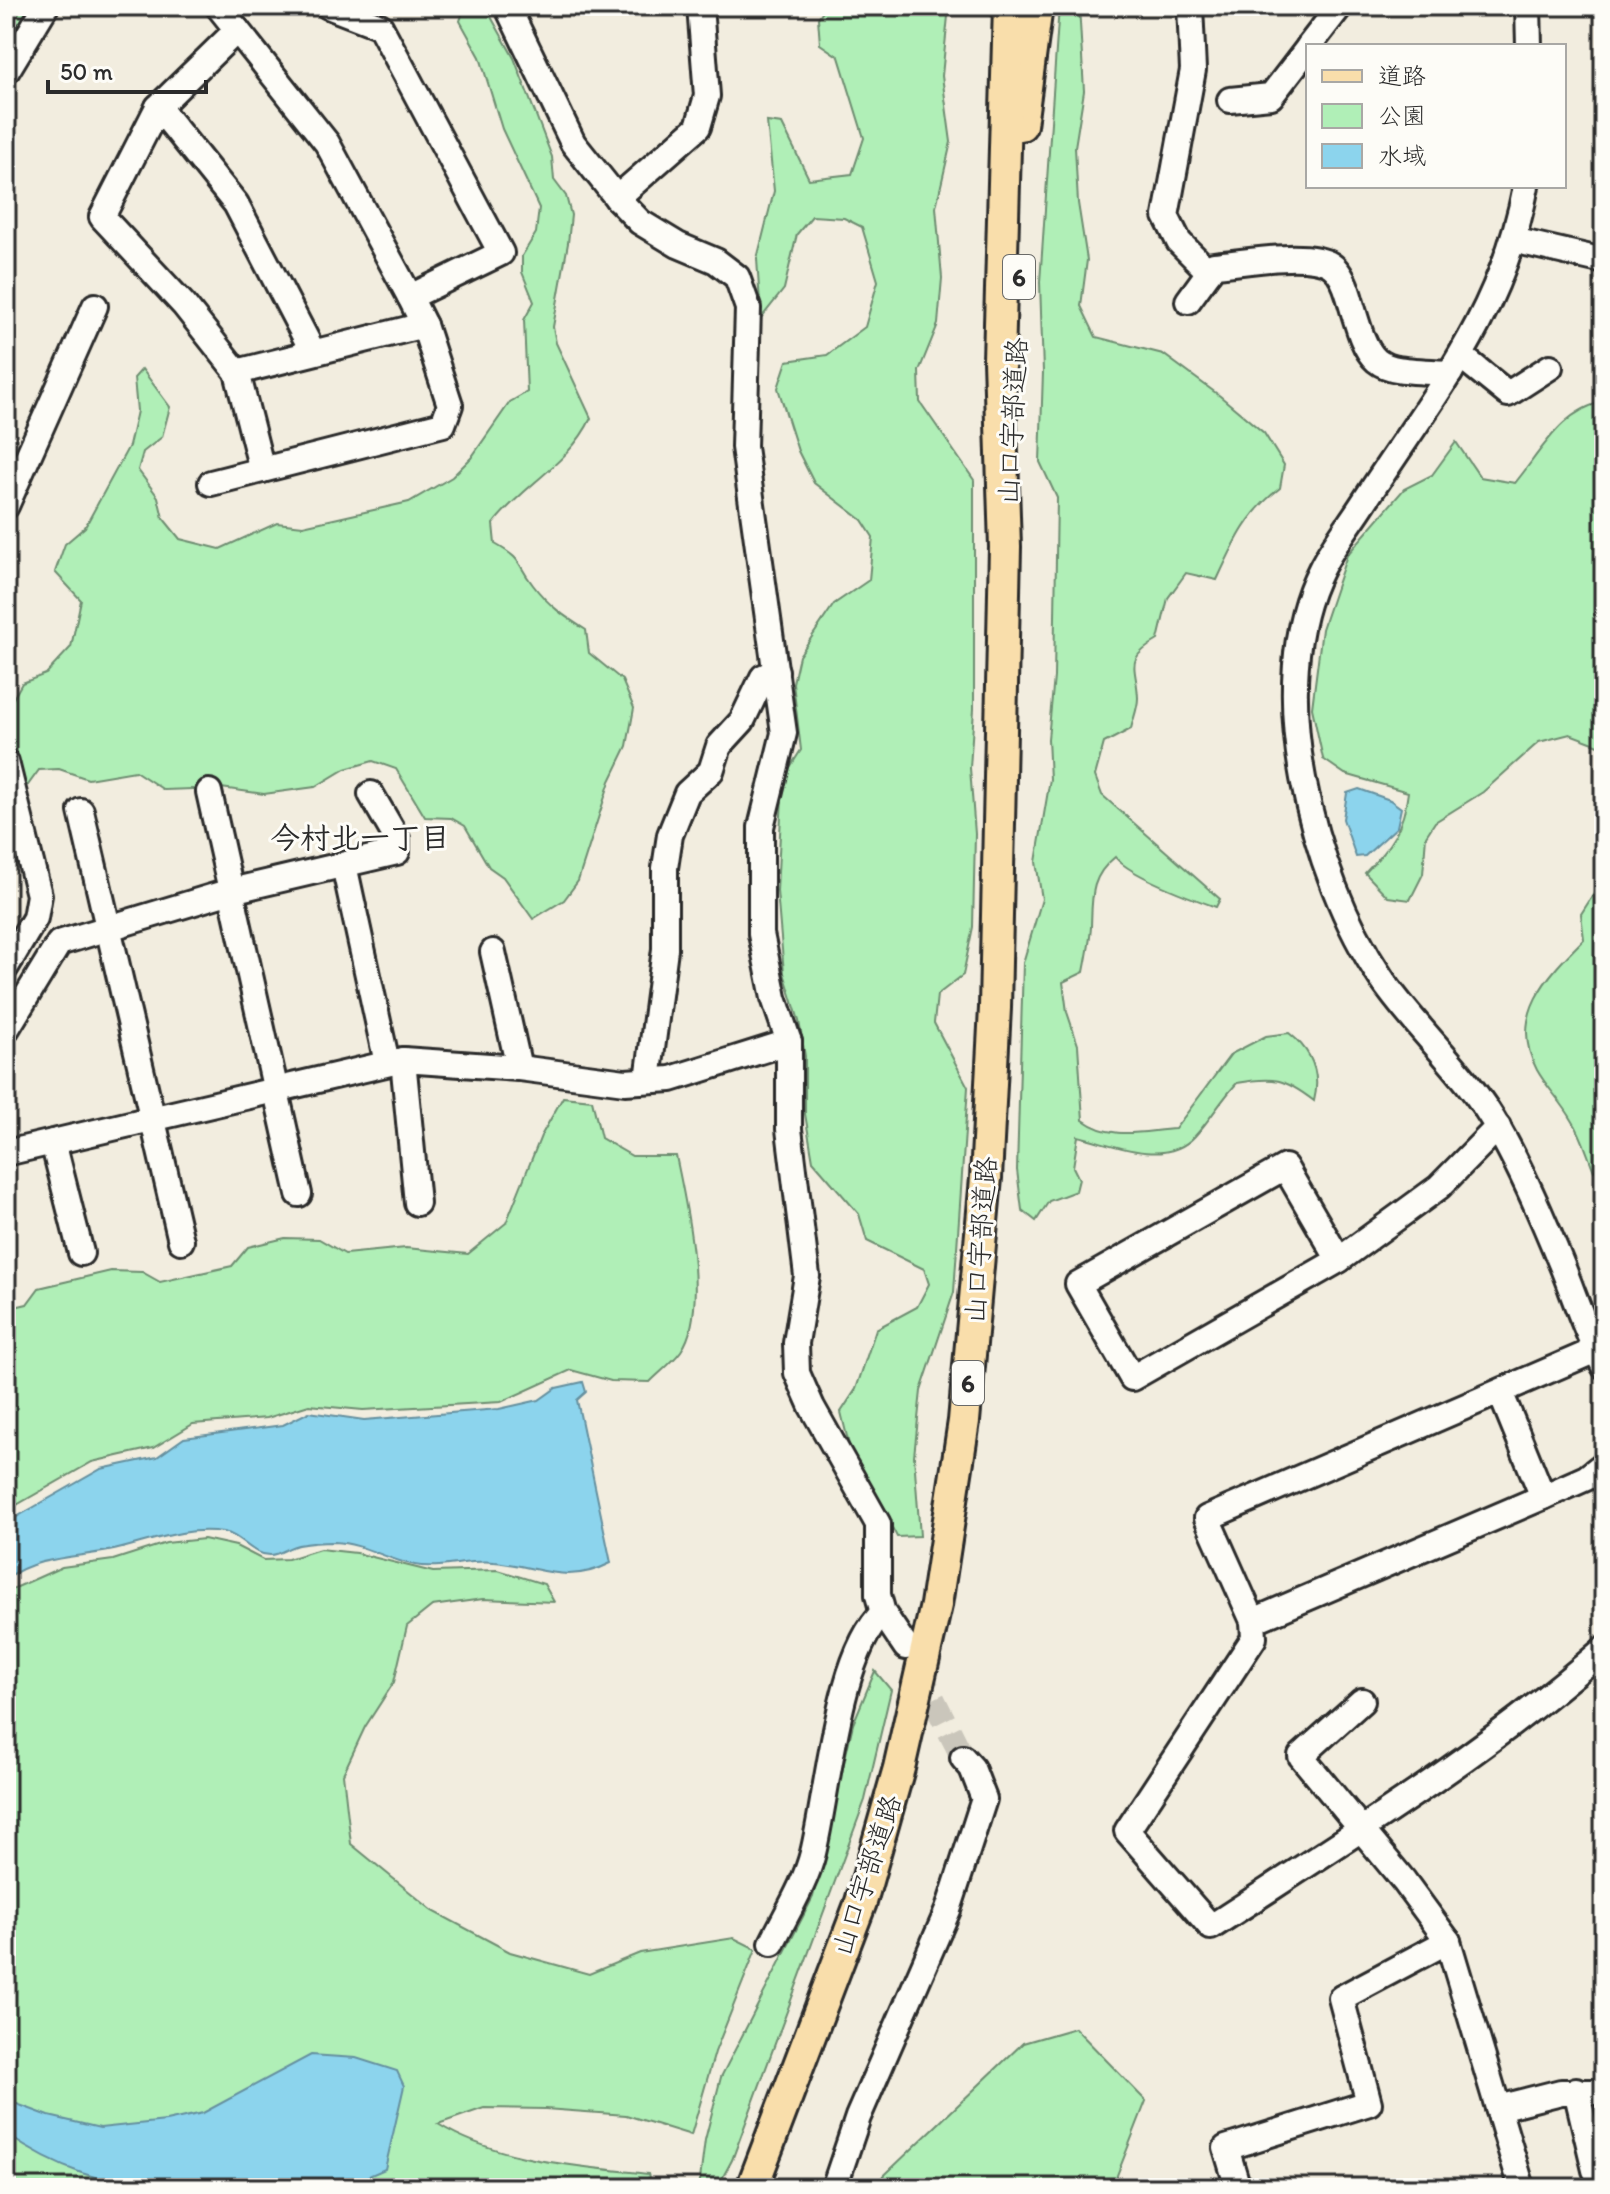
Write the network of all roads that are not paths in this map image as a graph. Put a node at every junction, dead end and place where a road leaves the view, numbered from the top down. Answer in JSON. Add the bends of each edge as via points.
{"nodes":[{"id":1,"x":46,"y":6,"type":"edge"},
{"id":2,"x":328,"y":6,"type":"edge"},
{"id":3,"x":507,"y":6,"type":"edge"},
{"id":4,"x":700,"y":6,"type":"edge"},
{"id":5,"x":1007,"y":6,"type":"edge"},
{"id":6,"x":1025,"y":6,"type":"edge"},
{"id":7,"x":1037,"y":6,"type":"edge"},
{"id":8,"x":1190,"y":6,"type":"edge"},
{"id":9,"x":1340,"y":6,"type":"edge"},
{"id":10,"x":1528,"y":6,"type":"edge"},
{"id":11,"x":232,"y":16,"type":"edge"},
{"id":12,"x":1311,"y":44,"type":"edge"},
{"id":13,"x":1529,"y":44,"type":"edge"},
{"id":14,"x":1306,"y":51,"type":"edge"},
{"id":15,"x":6,"y":72,"type":"edge"},
{"id":16,"x":1230,"y":100,"type":"dead end"},
{"id":17,"x":158,"y":107,"type":"junction"},
{"id":18,"x":1021,"y":125,"type":"junction"},
{"id":19,"x":1526,"y":188,"type":"edge"},
{"id":20,"x":617,"y":198,"type":"junction"},
{"id":21,"x":1513,"y":240,"type":"junction"},
{"id":22,"x":1604,"y":261,"type":"edge"},
{"id":23,"x":1209,"y":272,"type":"junction"},
{"id":24,"x":410,"y":297,"type":"junction"},
{"id":25,"x":1188,"y":301,"type":"dead end"},
{"id":26,"x":95,"y":306,"type":"dead end"},
{"id":27,"x":424,"y":325,"type":"junction"},
{"id":28,"x":313,"y":352,"type":"junction"},
{"id":29,"x":1456,"y":364,"type":"junction"},
{"id":30,"x":1550,"y":367,"type":"dead end"},
{"id":31,"x":237,"y":372,"type":"junction"},
{"id":32,"x":262,"y":470,"type":"junction"},
{"id":33,"x":211,"y":483,"type":"dead end"},
{"id":34,"x":8,"y":497,"type":"edge"},
{"id":35,"x":1005,"y":547,"type":"junction"},
{"id":36,"x":776,"y":671,"type":"junction"},
{"id":37,"x":6,"y":762,"type":"edge"},
{"id":38,"x":209,"y":792,"type":"dead end"},
{"id":39,"x":371,"y":794,"type":"dead end"},
{"id":40,"x":81,"y":811,"type":"dead end"},
{"id":41,"x":344,"y":865,"type":"junction"},
{"id":42,"x":231,"y":891,"type":"junction"},
{"id":43,"x":108,"y":928,"type":"junction"},
{"id":44,"x":493,"y":952,"type":"dead end"},
{"id":45,"x":6,"y":967,"type":"edge"},
{"id":46,"x":6,"y":1030,"type":"edge"},
{"id":47,"x":789,"y":1042,"type":"junction"},
{"id":48,"x":395,"y":1061,"type":"junction"},
{"id":49,"x":519,"y":1068,"type":"junction"},
{"id":50,"x":648,"y":1080,"type":"junction"},
{"id":51,"x":275,"y":1092,"type":"junction"},
{"id":52,"x":154,"y":1120,"type":"junction"},
{"id":53,"x":1498,"y":1127,"type":"junction"},
{"id":54,"x":53,"y":1142,"type":"junction"},
{"id":55,"x":6,"y":1153,"type":"edge"},
{"id":56,"x":299,"y":1194,"type":"dead end"},
{"id":57,"x":417,"y":1203,"type":"dead end"},
{"id":58,"x":181,"y":1241,"type":"dead end"},
{"id":59,"x":81,"y":1253,"type":"dead end"},
{"id":60,"x":1339,"y":1260,"type":"junction"},
{"id":61,"x":1600,"y":1358,"type":"edge"},
{"id":62,"x":1501,"y":1394,"type":"junction"},
{"id":63,"x":1604,"y":1464,"type":"edge"},
{"id":64,"x":1543,"y":1497,"type":"junction"},
{"id":65,"x":883,"y":1613,"type":"junction"},
{"id":66,"x":1253,"y":1621,"type":"junction"},
{"id":67,"x":906,"y":1647,"type":"tunnel mouth"},
{"id":68,"x":1604,"y":1649,"type":"edge"},
{"id":69,"x":1362,"y":1701,"type":"dead end"},
{"id":70,"x":963,"y":1758,"type":"tunnel mouth"},
{"id":71,"x":1361,"y":1829,"type":"junction"},
{"id":72,"x":1448,"y":1941,"type":"junction"},
{"id":73,"x":772,"y":1943,"type":"dead end"},
{"id":74,"x":1576,"y":2090,"type":"junction"},
{"id":75,"x":1604,"y":2092,"type":"edge"},
{"id":76,"x":1498,"y":2108,"type":"junction"},
{"id":77,"x":1515,"y":2186,"type":"edge"},
{"id":78,"x":752,"y":2188,"type":"edge"},
{"id":79,"x":834,"y":2188,"type":"edge"},
{"id":80,"x":1238,"y":2188,"type":"edge"},
{"id":81,"x":1604,"y":2188,"type":"edge"}],
"edges":[{"from":1,"to":15,"type":"street"},
{"from":2,"to":24,"type":"street","via":[[380,26],[501,253]]},
{"from":3,"to":20,"type":"street","via":[[573,143]]},
{"from":4,"to":20,"type":"street","via":[[707,96],[698,127]]},
{"from":5,"to":35,"type":"main road","name":"山口宇部道路","number":"6","via":[[999,360]]},
{"from":6,"to":18,"type":"main road","name":"山口宇部道路","number":"6"},
{"from":7,"to":18,"type":"main road"},
{"from":8,"to":23,"type":"street","via":[[1193,70],[1166,216],[1179,242]]},
{"from":9,"to":12,"type":"street"},
{"from":10,"to":13,"type":"street"},
{"from":11,"to":17,"type":"street"},
{"from":11,"to":24,"type":"street","via":[[327,143]]},
{"from":14,"to":16,"type":"street","via":[[1271,96]]},
{"from":17,"to":28,"type":"street","via":[[236,204]]},
{"from":17,"to":31,"type":"street","via":[[102,217],[184,305]]},
{"from":18,"to":35,"type":"main road","name":"山口宇部道路","number":"6","via":[[1018,363]]},
{"from":19,"to":21,"type":"street"},
{"from":20,"to":36,"type":"street","via":[[640,222],[737,277],[748,308],[744,447]]},
{"from":21,"to":22,"type":"street"},
{"from":21,"to":29,"type":"street","via":[[1498,286]]},
{"from":23,"to":25,"type":"street"},
{"from":23,"to":29,"type":"street","via":[[1214,265],[1300,258],[1333,265],[1346,285],[1363,347],[1372,360],[1396,370]]},
{"from":24,"to":27,"type":"street"},
{"from":26,"to":34,"type":"street"},
{"from":27,"to":28,"type":"street"},
{"from":27,"to":32,"type":"street","via":[[450,405],[443,424]]},
{"from":28,"to":31,"type":"street"},
{"from":29,"to":30,"type":"street","via":[[1508,394]]},
{"from":29,"to":53,"type":"street","via":[[1321,569],[1299,629],[1292,689],[1307,786],[1342,913],[1383,981]]},
{"from":31,"to":32,"type":"street"},
{"from":32,"to":33,"type":"street"},
{"from":35,"to":78,"type":"main road","name":"山口宇部道路","number":"6","via":[[994,1023],[973,1336],[953,1509],[917,1698],[861,1902]]},
{"from":36,"to":47,"type":"street","via":[[784,733],[761,827],[761,934]]},
{"from":36,"to":50,"type":"street","via":[[763,677],[742,721],[719,746],[711,771],[687,793],[670,835],[665,949]]},
{"from":37,"to":45,"type":"street","via":[[39,895],[35,918]]},
{"from":38,"to":42,"type":"street"},
{"from":39,"to":41,"type":"street","via":[[397,839],[397,852]]},
{"from":40,"to":43,"type":"street"},
{"from":41,"to":42,"type":"street"},
{"from":41,"to":48,"type":"street"},
{"from":42,"to":43,"type":"street"},
{"from":42,"to":51,"type":"street"},
{"from":43,"to":46,"type":"street","via":[[59,943]]},
{"from":43,"to":52,"type":"street"},
{"from":44,"to":49,"type":"street"},
{"from":47,"to":50,"type":"street","via":[[671,1079]]},
{"from":47,"to":65,"type":"street","via":[[789,1129],[807,1276],[796,1343],[797,1373],[878,1524]]},
{"from":48,"to":49,"type":"street"},
{"from":48,"to":51,"type":"street"},
{"from":48,"to":57,"type":"street"},
{"from":49,"to":50,"type":"street","via":[[625,1082]]},
{"from":51,"to":52,"type":"street"},
{"from":51,"to":56,"type":"street"},
{"from":52,"to":54,"type":"street"},
{"from":52,"to":58,"type":"street"},
{"from":53,"to":60,"type":"street","via":[[1439,1187]]},
{"from":53,"to":61,"type":"street","via":[[1540,1211]]},
{"from":54,"to":55,"type":"street"},
{"from":54,"to":59,"type":"street"},
{"from":60,"to":60,"type":"street","via":[[1132,1378],[1078,1284],[1285,1167]]},
{"from":61,"to":62,"type":"street"},
{"from":62,"to":64,"type":"street"},
{"from":62,"to":66,"type":"street","via":[[1207,1518]]},
{"from":63,"to":64,"type":"street"},
{"from":64,"to":66,"type":"street"},
{"from":65,"to":67,"type":"street"},
{"from":65,"to":73,"type":"street","via":[[861,1641],[834,1739],[813,1853]]},
{"from":66,"to":71,"type":"street","via":[[1254,1638],[1127,1831],[1211,1927]]},
{"from":68,"to":71,"type":"street","via":[[1534,1710]]},
{"from":69,"to":71,"type":"street","via":[[1301,1756]]},
{"from":70,"to":79,"type":"street","via":[[984,1799],[948,1910],[858,2117]]},
{"from":71,"to":72,"type":"street"},
{"from":72,"to":76,"type":"street"},
{"from":72,"to":80,"type":"street","via":[[1341,1998],[1369,2103],[1226,2148]]},
{"from":74,"to":75,"type":"street"},
{"from":74,"to":76,"type":"street"},
{"from":74,"to":81,"type":"street"},
{"from":76,"to":77,"type":"street"}]}
